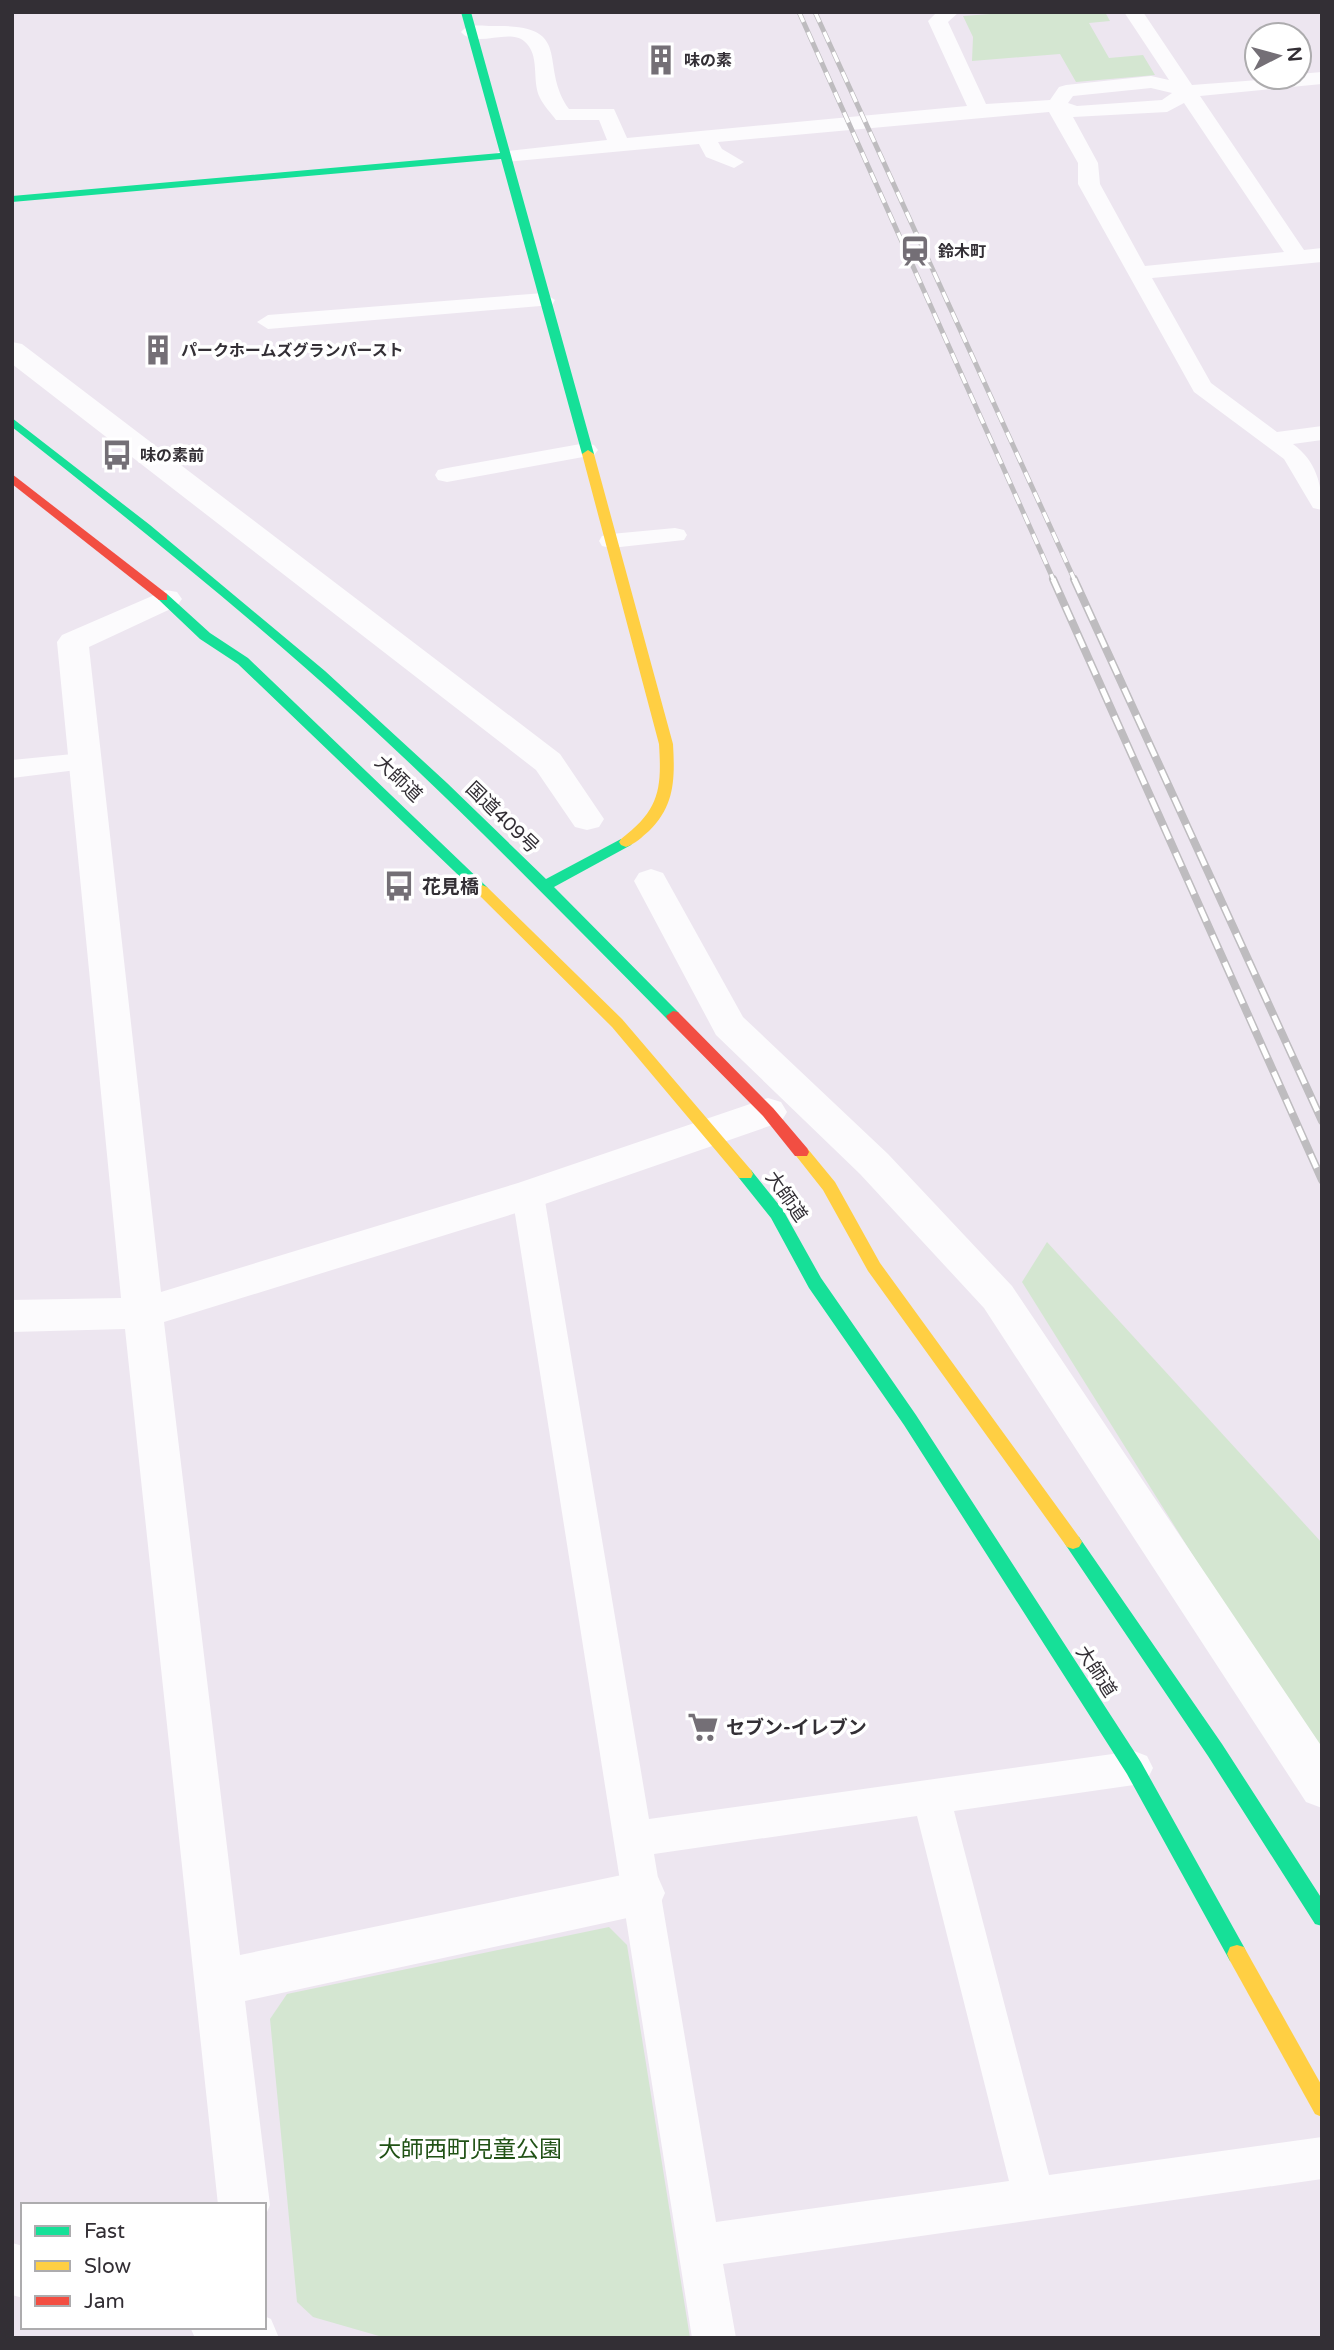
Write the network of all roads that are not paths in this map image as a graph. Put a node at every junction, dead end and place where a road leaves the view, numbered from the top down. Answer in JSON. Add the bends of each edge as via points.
{"nodes":[{"id":1,"x":466,"y":12,"type":"edge"},
{"id":2,"x":950,"y":12,"type":"edge"},
{"id":3,"x":1133,"y":12,"type":"edge"},
{"id":4,"x":471,"y":32,"type":"junction"},
{"id":5,"x":1322,"y":78,"type":"edge"},
{"id":6,"x":1188,"y":90,"type":"junction"},
{"id":7,"x":1056,"y":106,"type":"junction"},
{"id":8,"x":979,"y":110,"type":"junction"},
{"id":9,"x":706,"y":137,"type":"junction"},
{"id":10,"x":620,"y":146,"type":"junction"},
{"id":11,"x":505,"y":156,"type":"junction"},
{"id":12,"x":734,"y":162,"type":"dead end"},
{"id":13,"x":12,"y":199,"type":"edge"},
{"id":14,"x":1322,"y":255,"type":"edge"},
{"id":15,"x":1298,"y":257,"type":"junction"},
{"id":16,"x":1137,"y":273,"type":"junction"},
{"id":17,"x":544,"y":300,"type":"junction"},
{"id":18,"x":268,"y":322,"type":"dead end"},
{"id":19,"x":12,"y":350,"type":"edge"},
{"id":20,"x":12,"y":421,"type":"edge"},
{"id":21,"x":1322,"y":433,"type":"edge"},
{"id":22,"x":1275,"y":439,"type":"junction"},
{"id":23,"x":586,"y":450,"type":"junction"},
{"id":24,"x":447,"y":475,"type":"dead end"},
{"id":25,"x":12,"y":478,"type":"edge"},
{"id":26,"x":1322,"y":503,"type":"edge"},
{"id":27,"x":675,"y":536,"type":"dead end"},
{"id":28,"x":611,"y":541,"type":"junction"},
{"id":29,"x":166,"y":599,"type":"junction"},
{"id":30,"x":83,"y":762,"type":"junction"},
{"id":31,"x":12,"y":769,"type":"edge"},
{"id":32,"x":433,"y":778,"type":"joint"},
{"id":33,"x":587,"y":819,"type":"dead end"},
{"id":34,"x":651,"y":881,"type":"dead end"},
{"id":35,"x":544,"y":886,"type":"junction"},
{"id":36,"x":768,"y":1112,"type":"junction"},
{"id":37,"x":712,"y":1131,"type":"junction"},
{"id":38,"x":528,"y":1195,"type":"junction"},
{"id":39,"x":143,"y":1313,"type":"junction"},
{"id":40,"x":12,"y":1316,"type":"edge"},
{"id":41,"x":1134,"y":1768,"type":"junction"},
{"id":42,"x":1322,"y":1787,"type":"edge"},
{"id":43,"x":931,"y":1796,"type":"junction"},
{"id":44,"x":632,"y":1839,"type":"junction"},
{"id":45,"x":641,"y":1893,"type":"junction"},
{"id":46,"x":1322,"y":1917,"type":"edge"},
{"id":47,"x":218,"y":1983,"type":"junction"},
{"id":48,"x":1322,"y":2107,"type":"edge"},
{"id":49,"x":1322,"y":2158,"type":"edge"},
{"id":50,"x":1034,"y":2198,"type":"junction"},
{"id":51,"x":244,"y":2203,"type":"edge"},
{"id":52,"x":699,"y":2246,"type":"junction"},
{"id":53,"x":223,"y":2329,"type":"edge"},
{"id":54,"x":252,"y":2338,"type":"edge"},
{"id":55,"x":714,"y":2338,"type":"edge"}],
"edges":[{"from":1,"to":4,"type":"main road"},
{"from":2,"to":8,"type":"lane","via":[[938,21]]},
{"from":3,"to":6,"type":"lane"},
{"from":4,"to":10,"type":"lane","via":[[522,31],[534,39],[542,55],[549,96],[563,116],[607,113]]},
{"from":4,"to":11,"type":"main road"},
{"from":5,"to":6,"type":"lane"},
{"from":6,"to":7,"type":"lane","via":[[1167,106],[1085,112]]},
{"from":6,"to":15,"type":"lane"},
{"from":7,"to":8,"type":"lane"},
{"from":7,"to":16,"type":"lane","via":[[1088,163],[1089,184]]},
{"from":8,"to":9,"type":"lane"},
{"from":9,"to":10,"type":"lane"},
{"from":9,"to":12,"type":"lane","via":[[713,153]]},
{"from":10,"to":11,"type":"lane"},
{"from":11,"to":13,"type":"main road"},
{"from":11,"to":17,"type":"main road"},
{"from":14,"to":15,"type":"lane"},
{"from":15,"to":16,"type":"lane"},
{"from":16,"to":22,"type":"lane","via":[[1202,387]]},
{"from":17,"to":18,"type":"lane"},
{"from":17,"to":23,"type":"main road"},
{"from":19,"to":33,"type":"street","via":[[548,762]]},
{"from":20,"to":32,"type":"main road","name":"大師道","via":[[249,614]]},
{"from":21,"to":22,"type":"lane"},
{"from":22,"to":26,"type":"lane","via":[[1293,455]]},
{"from":23,"to":24,"type":"lane"},
{"from":23,"to":28,"type":"main road"},
{"from":25,"to":29,"type":"main road","name":"大師道"},
{"from":27,"to":28,"type":"lane"},
{"from":28,"to":35,"type":"main road","via":[[666,744],[669,784],[661,812],[622,845]]},
{"from":29,"to":30,"type":"street","via":[[73,642]]},
{"from":29,"to":37,"type":"main road","name":"大師道","via":[[205,636],[243,661],[424,831],[617,1023]]},
{"from":30,"to":31,"type":"lane"},
{"from":30,"to":39,"type":"street"},
{"from":32,"to":35,"type":"main road","name":"国道409号"},
{"from":34,"to":42,"type":"street","via":[[729,1026],[874,1164],[998,1297]]},
{"from":35,"to":36,"type":"main road","name":"大師道"},
{"from":36,"to":37,"type":"street"},
{"from":36,"to":46,"type":"main road","name":"大師道","via":[[829,1186],[874,1267],[1035,1488],[1216,1750]]},
{"from":37,"to":38,"type":"street"},
{"from":37,"to":41,"type":"main road","name":"大師道","via":[[777,1214],[815,1283],[910,1420]]},
{"from":38,"to":39,"type":"street"},
{"from":38,"to":44,"type":"lane"},
{"from":39,"to":40,"type":"street"},
{"from":39,"to":47,"type":"street"},
{"from":41,"to":43,"type":"lane"},
{"from":41,"to":48,"type":"main road","name":"大師道"},
{"from":43,"to":44,"type":"lane"},
{"from":43,"to":50,"type":"lane"},
{"from":44,"to":45,"type":"lane"},
{"from":45,"to":47,"type":"street"},
{"from":45,"to":52,"type":"lane"},
{"from":47,"to":51,"type":"street"},
{"from":49,"to":50,"type":"lane"},
{"from":50,"to":52,"type":"lane"},
{"from":52,"to":55,"type":"lane"},
{"from":53,"to":54,"type":"street"}]}
